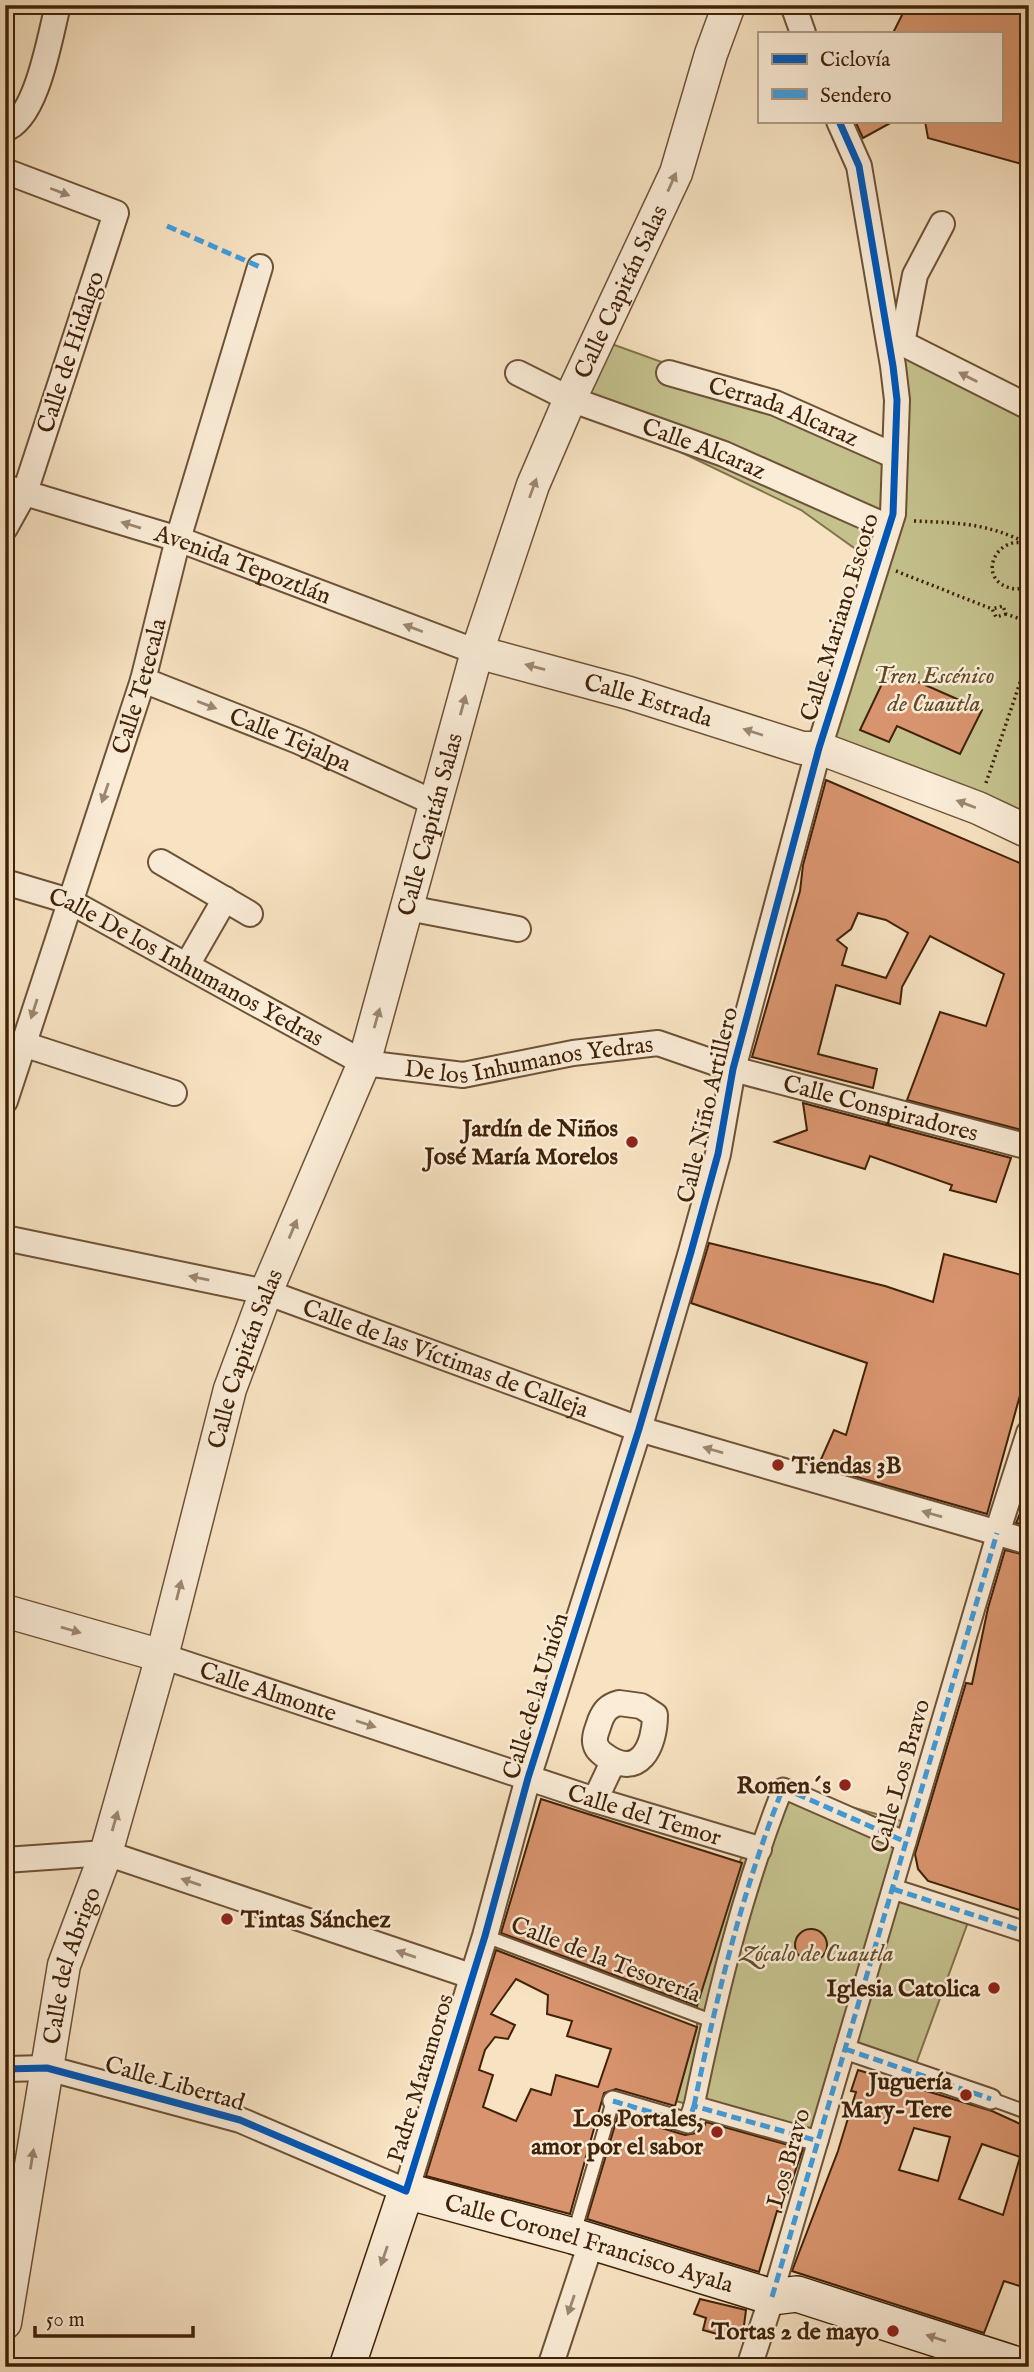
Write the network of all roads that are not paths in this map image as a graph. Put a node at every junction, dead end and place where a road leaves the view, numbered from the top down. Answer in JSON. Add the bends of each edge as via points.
{"nodes":[{"id":1,"x":58,"y":5,"type":"edge"},
{"id":2,"x":729,"y":5,"type":"edge"},
{"id":3,"x":793,"y":5,"type":"edge"},
{"id":4,"x":803,"y":32,"type":"edge"},
{"id":5,"x":839,"y":122,"type":"edge"},
{"id":6,"x":6,"y":129,"type":"edge"},
{"id":7,"x":5,"y":171,"type":"edge"},
{"id":8,"x":942,"y":224,"type":"dead end"},
{"id":9,"x":260,"y":267,"type":"dead end"},
{"id":10,"x":895,"y":337,"type":"junction"},
{"id":11,"x":518,"y":373,"type":"dead end"},
{"id":12,"x":668,"y":373,"type":"dead end"},
{"id":13,"x":570,"y":399,"type":"junction"},
{"id":14,"x":1029,"y":407,"type":"edge"},
{"id":15,"x":895,"y":456,"type":"junction"},
{"id":16,"x":15,"y":489,"type":"edge"},
{"id":17,"x":888,"y":527,"type":"junction"},
{"id":18,"x":5,"y":528,"type":"edge"},
{"id":19,"x":178,"y":539,"type":"junction"},
{"id":20,"x":477,"y":652,"type":"junction"},
{"id":21,"x":143,"y":680,"type":"junction"},
{"id":22,"x":819,"y":748,"type":"junction"},
{"id":23,"x":437,"y":804,"type":"junction"},
{"id":24,"x":1029,"y":832,"type":"edge"},
{"id":25,"x":161,"y":862,"type":"dead end"},
{"id":26,"x":5,"y":881,"type":"edge"},
{"id":27,"x":225,"y":899,"type":"junction"},
{"id":28,"x":69,"y":901,"type":"junction"},
{"id":29,"x":408,"y":908,"type":"junction"},
{"id":30,"x":250,"y":914,"type":"dead end"},
{"id":31,"x":518,"y":929,"type":"dead end"},
{"id":32,"x":187,"y":965,"type":"junction"},
{"id":33,"x":23,"y":1044,"type":"junction"},
{"id":34,"x":364,"y":1063,"type":"junction"},
{"id":35,"x":733,"y":1069,"type":"junction"},
{"id":36,"x":174,"y":1093,"type":"dead end"},
{"id":37,"x":5,"y":1101,"type":"edge"},
{"id":38,"x":1029,"y":1147,"type":"edge"},
{"id":39,"x":5,"y":1238,"type":"edge"},
{"id":40,"x":266,"y":1292,"type":"junction"},
{"id":41,"x":639,"y":1429,"type":"junction"},
{"id":42,"x":1029,"y":1433,"type":"edge"},
{"id":43,"x":997,"y":1533,"type":"junction"},
{"id":44,"x":1029,"y":1542,"type":"edge"},
{"id":45,"x":5,"y":1611,"type":"edge"},
{"id":46,"x":162,"y":1656,"type":"junction"},
{"id":47,"x":613,"y":1762,"type":"dead end"},
{"id":48,"x":528,"y":1778,"type":"junction"},
{"id":49,"x":595,"y":1800,"type":"junction"},
{"id":50,"x":906,"y":1842,"type":"junction"},
{"id":51,"x":759,"y":1849,"type":"junction"},
{"id":52,"x":106,"y":1853,"type":"junction"},
{"id":53,"x":5,"y":1860,"type":"edge"},
{"id":54,"x":893,"y":1889,"type":"junction"},
{"id":55,"x":1029,"y":1933,"type":"edge"},
{"id":56,"x":485,"y":1936,"type":"junction"},
{"id":57,"x":471,"y":1976,"type":"junction"},
{"id":58,"x":712,"y":2021,"type":"junction"},
{"id":59,"x":848,"y":2041,"type":"junction"},
{"id":60,"x":47,"y":2068,"type":"junction"},
{"id":61,"x":5,"y":2069,"type":"edge"},
{"id":62,"x":992,"y":2099,"type":"joint"},
{"id":63,"x":613,"y":2101,"type":"joint"},
{"id":64,"x":694,"y":2106,"type":"junction"},
{"id":65,"x":1029,"y":2113,"type":"edge"},
{"id":66,"x":818,"y":2141,"type":"junction"},
{"id":67,"x":406,"y":2191,"type":"junction"},
{"id":68,"x":582,"y":2240,"type":"junction"},
{"id":69,"x":772,"y":2297,"type":"junction"},
{"id":70,"x":5,"y":2323,"type":"edge"},
{"id":71,"x":347,"y":2367,"type":"edge"},
{"id":72,"x":550,"y":2367,"type":"edge"},
{"id":73,"x":748,"y":2367,"type":"edge"},
{"id":74,"x":1024,"y":2367,"type":"edge"}],
"edges":[{"from":1,"to":6,"type":"street","via":[[30,106]]},
{"from":13,"to":2,"type":"street","name":"Calle Capitán Salas","one_way":true,"via":[[676,173]]},
{"from":3,"to":4,"type":"street"},
{"from":5,"to":10,"type":"street","name":"Calle Mariano Escoto","via":[[859,166]]},
{"from":7,"to":16,"type":"street","name":"Calle de Hidalgo","one_way":true,"via":[[116,213]]},
{"from":8,"to":10,"type":"street","via":[[915,275]]},
{"from":9,"to":19,"type":"street","name":"Calle Tetecala"},
{"from":14,"to":10,"type":"street","one_way":true},
{"from":10,"to":15,"type":"street","name":"Calle Mariano Escoto"},
{"from":11,"to":13,"type":"street","name":"Calle Alcaraz"},
{"from":12,"to":15,"type":"street","name":"Cerrada Alcaraz","via":[[775,403]]},
{"from":13,"to":17,"type":"street","name":"Calle Alcaraz","via":[[724,454]]},
{"from":20,"to":13,"type":"street","name":"Calle Capitán Salas","one_way":true,"via":[[533,485]]},
{"from":15,"to":17,"type":"street","name":"Calle Mariano Escoto","via":[[893,514]]},
{"from":16,"to":18,"type":"street","name":"Calle de Hidalgo"},
{"from":19,"to":16,"type":"street","name":"Avenida Tepoztlán","one_way":true},
{"from":17,"to":22,"type":"street","name":"Calle Mariano Escoto"},
{"from":20,"to":19,"type":"street","name":"Avenida Tepoztlán","one_way":true},
{"from":19,"to":21,"type":"street","name":"Calle Tetecala"},
{"from":22,"to":20,"type":"street","name":"Calle Estrada","one_way":true,"via":[[802,748],[629,692]]},
{"from":23,"to":20,"type":"street","name":"Calle Capitán Salas","one_way":true},
{"from":21,"to":23,"type":"street","name":"Calle Tejalpa","one_way":true,"via":[[298,741]]},
{"from":21,"to":28,"type":"street","name":"Calle Tetecala","one_way":true},
{"from":24,"to":22,"type":"street","name":"Calle Estrada","one_way":true},
{"from":22,"to":35,"type":"street","name":"Calle Niño Artillero"},
{"from":23,"to":29,"type":"street","name":"Calle Capitán Salas"},
{"from":25,"to":27,"type":"street"},
{"from":26,"to":28,"type":"street","name":"Calle De los Inhumanos Yedras"},
{"from":27,"to":30,"type":"street"},
{"from":27,"to":32,"type":"street"},
{"from":28,"to":32,"type":"street","name":"Calle De los Inhumanos Yedras"},
{"from":28,"to":33,"type":"street","name":"Calle Tetecala","one_way":true},
{"from":29,"to":31,"type":"street"},
{"from":34,"to":29,"type":"street","name":"Calle Capitán Salas","one_way":true},
{"from":32,"to":34,"type":"street","name":"Calle De los Inhumanos Yedras"},
{"from":33,"to":36,"type":"street"},
{"from":33,"to":37,"type":"street","name":"Calle Tetecala"},
{"from":34,"to":35,"type":"street","name":"De los Inhumanos Yedras","via":[[463,1075],[573,1053],[658,1043]]},
{"from":40,"to":34,"type":"street","name":"Calle Capitán Salas","one_way":true},
{"from":35,"to":38,"type":"street","name":"Calle Conspiradores"},
{"from":35,"to":41,"type":"street","name":"Calle Niño Artillero","via":[[718,1154]]},
{"from":40,"to":39,"type":"street","name":"Calle de las Víctimas de Calleja","one_way":true},
{"from":40,"to":41,"type":"street","name":"Calle de las Víctimas de Calleja"},
{"from":46,"to":40,"type":"street","name":"Calle Capitán Salas","one_way":true,"via":[[230,1389]]},
{"from":43,"to":41,"type":"street","name":"Calle de las Víctimas de Calleja","one_way":true},
{"from":41,"to":48,"type":"street","name":"Calle de la Unión"},
{"from":42,"to":43,"type":"street"},
{"from":43,"to":44,"type":"street","name":"Calle de las Víctimas de Calleja"},
{"from":43,"to":50,"type":"street","name":"Calle Los Bravo"},
{"from":45,"to":46,"type":"street","name":"Calle Almonte","one_way":true},
{"from":46,"to":48,"type":"street","name":"Calle Almonte","one_way":true},
{"from":52,"to":46,"type":"street","name":"Calle del Abrigo","one_way":true},
{"from":47,"to":49,"type":"street"},
{"from":48,"to":49,"type":"street","name":"Calle del Temor"},
{"from":48,"to":56,"type":"street","name":"Calle de la Unión"},
{"from":49,"to":51,"type":"street","name":"Calle del Temor"},
{"from":50,"to":51,"type":"street","via":[[782,1788]]},
{"from":50,"to":54,"type":"street","name":"Calle Los Bravo"},
{"from":51,"to":58,"type":"street"},
{"from":52,"to":53,"type":"street"},
{"from":57,"to":52,"type":"street","one_way":true},
{"from":52,"to":60,"type":"street","name":"Calle del Abrigo","via":[[64,1965]]},
{"from":54,"to":55,"type":"street"},
{"from":54,"to":59,"type":"street","name":"Calle Los Bravo"},
{"from":56,"to":57,"type":"street","name":"Calle de la Unión"},
{"from":56,"to":58,"type":"lane","name":"Calle de la Tesorería"},
{"from":57,"to":67,"type":"street","name":"Padre Matamoros"},
{"from":58,"to":64,"type":"street"},
{"from":59,"to":62,"type":"street"},
{"from":59,"to":66,"type":"street","name":"Los Bravo"},
{"from":60,"to":61,"type":"street","name":"Calle Libertad"},
{"from":60,"to":67,"type":"street","name":"Calle Libertad","via":[[240,2120]]},
{"from":70,"to":60,"type":"street","name":"Calle del Abrigo","one_way":true},
{"from":62,"to":65,"type":"lane"},
{"from":63,"to":64,"type":"street","via":[[688,2123]]},
{"from":63,"to":68,"type":"lane"},
{"from":64,"to":66,"type":"street"},
{"from":66,"to":69,"type":"street","name":"Los Bravo"},
{"from":67,"to":68,"type":"main road","name":"Calle Coronel Francisco Ayala"},
{"from":67,"to":71,"type":"main road","name":"Padre Matamoros","one_way":true},
{"from":68,"to":69,"type":"main road","name":"Calle Coronel Francisco Ayala"},
{"from":68,"to":72,"type":"street","one_way":true},
{"from":69,"to":73,"type":"street"},
{"from":74,"to":69,"type":"main road","name":"Calle Coronel Francisco Ayala","one_way":true,"via":[[797,2294]]}]}
